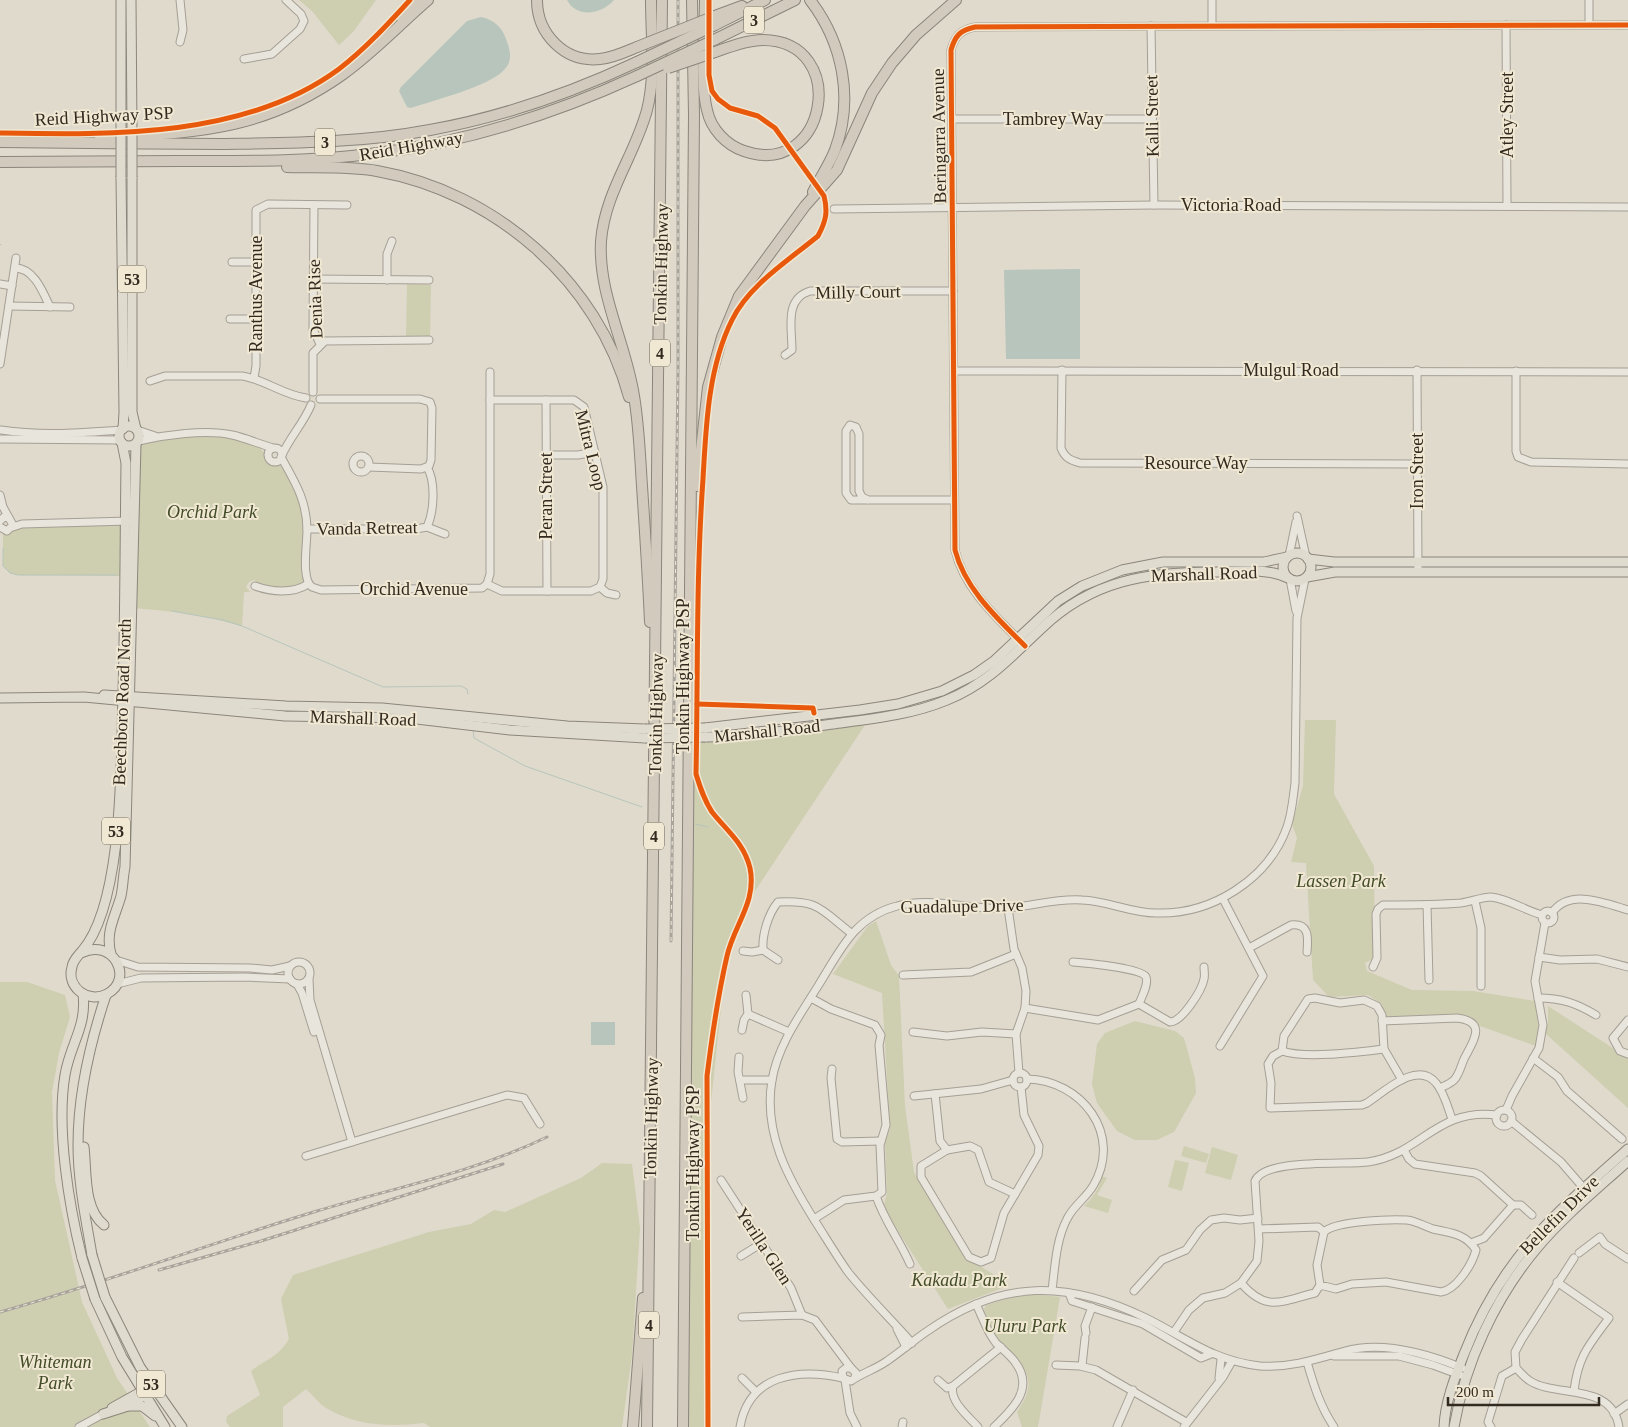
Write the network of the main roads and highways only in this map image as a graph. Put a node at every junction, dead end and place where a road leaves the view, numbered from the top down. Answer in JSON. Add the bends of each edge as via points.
{"nodes":[{"id":1,"x":121,"y":0,"type":"edge"},
{"id":2,"x":131,"y":0,"type":"edge"},
{"id":3,"x":416,"y":0,"type":"edge"},
{"id":4,"x":428,"y":0,"type":"edge"},
{"id":5,"x":537,"y":0,"type":"edge"},
{"id":6,"x":651,"y":0,"type":"edge"},
{"id":7,"x":662,"y":0,"type":"edge"},
{"id":8,"x":692,"y":0,"type":"edge"},
{"id":9,"x":706,"y":0,"type":"edge"},
{"id":10,"x":758,"y":0,"type":"edge"},
{"id":11,"x":765,"y":0,"type":"edge"},
{"id":12,"x":795,"y":0,"type":"edge"},
{"id":13,"x":810,"y":0,"type":"edge"},
{"id":14,"x":956,"y":0,"type":"edge"},
{"id":15,"x":715,"y":20,"type":"junction"},
{"id":16,"x":365,"y":57,"type":"junction"},
{"id":17,"x":637,"y":78,"type":"junction"},
{"id":18,"x":0,"y":141,"type":"edge"},
{"id":19,"x":175,"y":161,"type":"junction"},
{"id":20,"x":0,"y":162,"type":"edge"},
{"id":21,"x":805,"y":206,"type":"junction"},
{"id":22,"x":122,"y":429,"type":"junction"},
{"id":23,"x":136,"y":430,"type":"junction"},
{"id":24,"x":121,"y":442,"type":"junction"},
{"id":25,"x":137,"y":442,"type":"junction"},
{"id":26,"x":640,"y":452,"type":"junction"},
{"id":27,"x":130,"y":521,"type":"junction"},
{"id":28,"x":1288,"y":556,"type":"junction"},
{"id":29,"x":1307,"y":558,"type":"junction"},
{"id":30,"x":1628,"y":562,"type":"edge"},
{"id":31,"x":1628,"y":572,"type":"edge"},
{"id":32,"x":1306,"y":578,"type":"junction"},
{"id":33,"x":1289,"y":579,"type":"junction"},
{"id":34,"x":0,"y":698,"type":"edge"},
{"id":35,"x":126,"y":698,"type":"junction"},
{"id":36,"x":656,"y":706,"type":"junction"},
{"id":37,"x":690,"y":706,"type":"junction"},
{"id":38,"x":705,"y":733,"type":"junction"},
{"id":39,"x":81,"y":953,"type":"junction"},
{"id":40,"x":114,"y":957,"type":"junction"},
{"id":41,"x":83,"y":994,"type":"junction"},
{"id":42,"x":106,"y":995,"type":"junction"},
{"id":43,"x":80,"y":1107,"type":"junction"},
{"id":44,"x":1628,"y":1149,"type":"edge"},
{"id":45,"x":1628,"y":1161,"type":"edge"},
{"id":46,"x":650,"y":1222,"type":"junction"},
{"id":47,"x":104,"y":1226,"type":"dead end"},
{"id":48,"x":127,"y":1366,"type":"junction"},
{"id":49,"x":684,"y":1375,"type":"junction"},
{"id":50,"x":153,"y":1388,"type":"junction"},
{"id":51,"x":144,"y":1393,"type":"junction"},
{"id":52,"x":125,"y":1404,"type":"junction"},
{"id":53,"x":103,"y":1414,"type":"road end"},
{"id":54,"x":164,"y":1425,"type":"edge"},
{"id":55,"x":182,"y":1427,"type":"edge"},
{"id":56,"x":633,"y":1427,"type":"edge"},
{"id":57,"x":647,"y":1427,"type":"edge"},
{"id":58,"x":683,"y":1427,"type":"edge"},
{"id":59,"x":688,"y":1427,"type":"edge"},
{"id":60,"x":1444,"y":1427,"type":"edge"},
{"id":61,"x":1454,"y":1427,"type":"edge"}],
"edges":[{"from":1,"to":22,"type":"main road","number":"53","bridge":true},
{"from":2,"to":23,"type":"main road","number":"53","bridge":true,"via":[[132,412]]},
{"from":3,"to":16,"type":"highway"},
{"from":4,"to":16,"type":"highway"},
{"from":5,"to":15,"type":"highway","bridge":true,"via":[[538,15],[554,44],[568,54],[585,59],[602,59]]},
{"from":6,"to":26,"type":"highway","via":[[648,108],[612,192],[601,241],[605,291],[631,376]]},
{"from":7,"to":36,"type":"highway","name":"Tonkin Highway","number":"4"},
{"from":8,"to":37,"type":"highway","name":"Tonkin Highway","number":"4"},
{"from":9,"to":17,"type":"highway","bridge":true,"via":[[705,94],[707,111],[714,127],[732,145],[756,154],[781,151],[803,138],[813,124],[820,100],[815,75],[800,54],[786,45],[761,40],[714,52]]},
{"from":10,"to":15,"type":"highway"},
{"from":11,"to":15,"type":"highway","name":"Reid Highway","number":"3"},
{"from":12,"to":17,"type":"highway","number":"3","bridge":true},
{"from":13,"to":21,"type":"highway","via":[[831,35],[840,63],[844,112],[834,150]]},
{"from":14,"to":21,"type":"highway","via":[[916,35],[892,63],[868,102],[837,170]]},
{"from":15,"to":18,"type":"highway","name":"Reid Highway","number":"3","bridge":true,"via":[[637,62],[576,89],[460,124],[392,136],[301,143]]},
{"from":16,"to":18,"type":"highway","via":[[313,94],[258,118],[225,127],[185,133]]},
{"from":17,"to":19,"type":"highway","name":"Reid Highway","number":"3","via":[[500,128],[402,150],[309,160]]},
{"from":19,"to":20,"type":"highway","name":"Reid Highway","number":"3"},
{"from":19,"to":26,"type":"highway","via":[[375,170],[432,186],[486,211],[548,260],[591,314],[622,376]]},
{"from":21,"to":37,"type":"highway","via":[[739,296],[714,362],[704,414],[695,502]]},
{"from":22,"to":23,"type":"main road","via":[[131,427]]},
{"from":22,"to":24,"type":"main road","number":"53"},
{"from":23,"to":25,"type":"main road","number":"53"},
{"from":24,"to":25,"type":"main road","via":[[128,446]]},
{"from":24,"to":27,"type":"main road","name":"Beechboro Road North","number":"53","via":[[126,463]]},
{"from":25,"to":27,"type":"main road","name":"Beechboro Road North","number":"53"},
{"from":26,"to":36,"type":"highway"},
{"from":27,"to":35,"type":"main road","name":"Beechboro Road North","number":"53"},
{"from":28,"to":29,"type":"main road","via":[[1297,553]]},
{"from":28,"to":33,"type":"main road","via":[[1283,566]]},
{"from":28,"to":38,"type":"main road","name":"Marshall Road","via":[[1264,562],[1163,562],[1122,570],[1070,593],[1047,610],[994,661],[953,686],[925,697],[843,713]]},
{"from":29,"to":30,"type":"main road","via":[[1334,562]]},
{"from":29,"to":32,"type":"main road","via":[[1311,568]]},
{"from":31,"to":32,"type":"main road","via":[[1335,572]]},
{"from":32,"to":33,"type":"main road"},
{"from":33,"to":38,"type":"main road","name":"Marshall Road","via":[[1250,572],[1178,572],[1138,577],[1076,602],[980,684],[922,709],[791,730]]},
{"from":34,"to":35,"type":"main road","name":"Marshall Road"},
{"from":35,"to":38,"type":"main road","name":"Marshall Road","bridge":true,"via":[[382,708],[645,733]]},
{"from":35,"to":39,"type":"main road","name":"Beechboro Road North","number":"53","via":[[115,846],[109,882],[92,939]]},
{"from":35,"to":40,"type":"main road","name":"Beechboro Road North","number":"53","via":[[125,868],[121,895],[109,929],[108,942]]},
{"from":36,"to":46,"type":"highway","name":"Tonkin Highway","number":"4"},
{"from":37,"to":49,"type":"highway","name":"Tonkin Highway","number":"4"},
{"from":39,"to":40,"type":"main road","via":[[96,949]]},
{"from":39,"to":41,"type":"main road","number":"53","via":[[74,962],[71,976],[76,989]]},
{"from":40,"to":42,"type":"main road","number":"53","via":[[119,976],[117,984]]},
{"from":41,"to":42,"type":"main road","via":[[90,997]]},
{"from":41,"to":48,"type":"main road","number":"53","bridge":true,"via":[[85,1015],[65,1075],[63,1102],[72,1212],[82,1258],[96,1299]]},
{"from":42,"to":43,"type":"main road","number":"53","via":[[84,1073]]},
{"from":43,"to":47,"type":"main road","via":[[89,1200]]},
{"from":43,"to":50,"type":"main road","number":"53","bridge":true,"via":[[78,1145],[82,1202],[92,1255],[105,1296],[132,1354]]},
{"from":44,"to":60,"type":"main road","name":"Bellefin Drive","via":[[1534,1236],[1510,1266],[1480,1313],[1457,1370]]},
{"from":45,"to":61,"type":"main road","name":"Bellefin Drive","via":[[1536,1249],[1498,1304],[1467,1374]]},
{"from":46,"to":56,"type":"highway"},
{"from":46,"to":57,"type":"highway","name":"Tonkin Highway","number":"4"},
{"from":48,"to":51,"type":"main road","number":"53"},
{"from":48,"to":52,"type":"main road","via":[[132,1383]]},
{"from":49,"to":58,"type":"highway","name":"Tonkin Highway","number":"4"},
{"from":49,"to":59,"type":"highway"},
{"from":50,"to":51,"type":"main road"},
{"from":50,"to":55,"type":"main road","number":"53"},
{"from":51,"to":52,"type":"main road"},
{"from":51,"to":54,"type":"main road","number":"53"},
{"from":52,"to":53,"type":"main road"},
{"from":52,"to":54,"type":"main road","via":[[142,1406]]}]}
